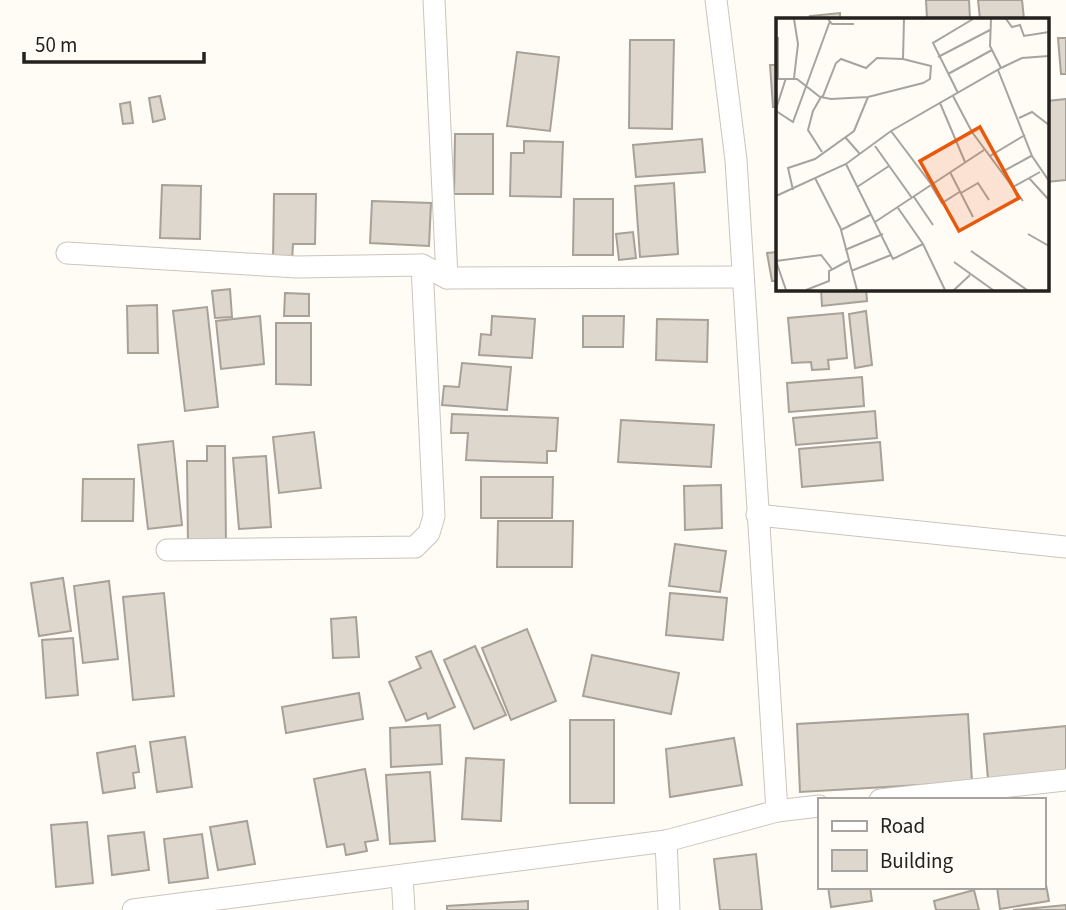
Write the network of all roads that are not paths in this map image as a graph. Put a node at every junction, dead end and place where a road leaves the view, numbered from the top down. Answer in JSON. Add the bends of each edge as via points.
{"nodes":[{"id":1,"x":435,"y":0,"type":"edge"},
{"id":2,"x":716,"y":0,"type":"edge"},
{"id":3,"x":67,"y":253,"type":"dead end"},
{"id":4,"x":422,"y":265,"type":"junction"},
{"id":5,"x":742,"y":277,"type":"junction"},
{"id":6,"x":447,"y":278,"type":"junction"},
{"id":7,"x":757,"y":514,"type":"junction"},
{"id":8,"x":1066,"y":547,"type":"edge"},
{"id":9,"x":167,"y":550,"type":"dead end"},
{"id":10,"x":1066,"y":780,"type":"edge"},
{"id":11,"x":899,"y":798,"type":"edge"},
{"id":12,"x":818,"y":806,"type":"edge"},
{"id":13,"x":777,"y":811,"type":"junction"},
{"id":14,"x":666,"y":841,"type":"junction"},
{"id":15,"x":402,"y":876,"type":"junction"},
{"id":16,"x":163,"y":908,"type":"edge"},
{"id":17,"x":133,"y":910,"type":"edge"},
{"id":18,"x":404,"y":910,"type":"edge"},
{"id":19,"x":669,"y":910,"type":"edge"}],
"edges":[{"from":1,"to":6,"type":"street"},
{"from":2,"to":5,"type":"street","via":[[736,160]]},
{"from":3,"to":4,"type":"street","via":[[297,267]]},
{"from":4,"to":6,"type":"street"},
{"from":4,"to":9,"type":"street","via":[[434,516],[429,533],[415,547]]},
{"from":5,"to":6,"type":"street"},
{"from":5,"to":7,"type":"street"},
{"from":7,"to":8,"type":"street"},
{"from":7,"to":13,"type":"street"},
{"from":10,"to":11,"type":"street"},
{"from":12,"to":13,"type":"street"},
{"from":13,"to":14,"type":"street"},
{"from":14,"to":15,"type":"street"},
{"from":14,"to":19,"type":"street"},
{"from":15,"to":16,"type":"street"},
{"from":15,"to":18,"type":"street"},
{"from":16,"to":17,"type":"street"}]}
